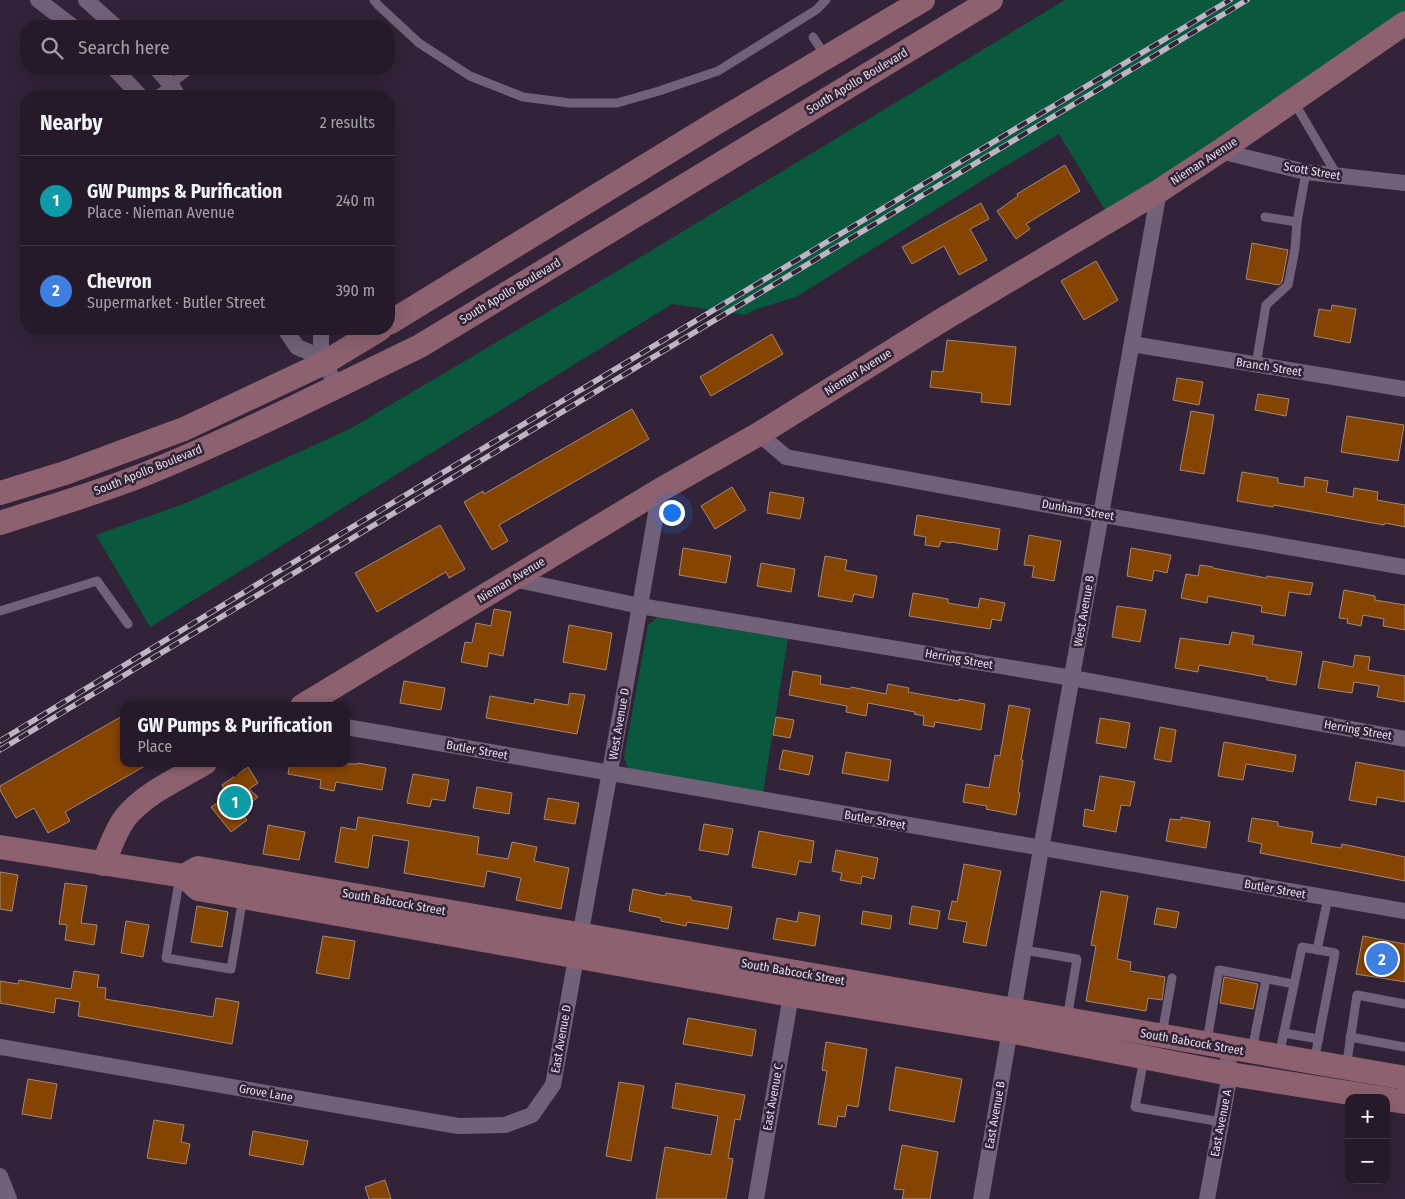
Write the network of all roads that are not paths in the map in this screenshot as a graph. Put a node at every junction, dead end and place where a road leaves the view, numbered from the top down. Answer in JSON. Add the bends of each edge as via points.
{"nodes":[{"id":1,"x":38,"y":0,"type":"edge"},
{"id":2,"x":86,"y":0,"type":"edge"},
{"id":3,"x":374,"y":0,"type":"edge"},
{"id":4,"x":826,"y":0,"type":"edge"},
{"id":5,"x":923,"y":0,"type":"edge"},
{"id":6,"x":991,"y":0,"type":"edge"},
{"id":7,"x":64,"y":20,"type":"edge"},
{"id":8,"x":108,"y":20,"type":"edge"},
{"id":9,"x":394,"y":20,"type":"edge"},
{"id":10,"x":395,"y":21,"type":"edge"},
{"id":11,"x":1405,"y":23,"type":"edge"},
{"id":12,"x":813,"y":37,"type":"dead end"},
{"id":13,"x":826,"y":58,"type":"junction"},
{"id":14,"x":121,"y":75,"type":"edge"},
{"id":15,"x":162,"y":75,"type":"edge"},
{"id":16,"x":186,"y":75,"type":"edge"},
{"id":17,"x":134,"y":90,"type":"edge"},
{"id":18,"x":175,"y":90,"type":"edge"},
{"id":19,"x":1293,"y":101,"type":"junction"},
{"id":20,"x":1220,"y":151,"type":"junction"},
{"id":21,"x":1306,"y":172,"type":"junction"},
{"id":22,"x":1338,"y":177,"type":"junction"},
{"id":23,"x":1405,"y":183,"type":"edge"},
{"id":24,"x":1158,"y":191,"type":"junction"},
{"id":25,"x":1265,"y":217,"type":"dead end"},
{"id":26,"x":1297,"y":222,"type":"junction"},
{"id":27,"x":395,"y":319,"type":"edge"},
{"id":28,"x":289,"y":335,"type":"edge"},
{"id":29,"x":321,"y":335,"type":"edge"},
{"id":30,"x":369,"y":335,"type":"edge"},
{"id":31,"x":1132,"y":344,"type":"junction"},
{"id":32,"x":322,"y":360,"type":"junction"},
{"id":33,"x":1256,"y":365,"type":"junction"},
{"id":34,"x":337,"y":386,"type":"junction"},
{"id":35,"x":1405,"y":389,"type":"edge"},
{"id":36,"x":759,"y":434,"type":"junction"},
{"id":37,"x":660,"y":490,"type":"junction"},
{"id":38,"x":0,"y":493,"type":"edge"},
{"id":39,"x":1102,"y":515,"type":"junction"},
{"id":40,"x":0,"y":523,"type":"edge"},
{"id":41,"x":1405,"y":567,"type":"edge"},
{"id":42,"x":513,"y":579,"type":"junction"},
{"id":43,"x":640,"y":606,"type":"junction"},
{"id":44,"x":0,"y":611,"type":"edge"},
{"id":45,"x":128,"y":624,"type":"dead end"},
{"id":46,"x":1072,"y":678,"type":"junction"},
{"id":47,"x":309,"y":702,"type":"edge"},
{"id":48,"x":350,"y":728,"type":"edge"},
{"id":49,"x":1405,"y":739,"type":"edge"},
{"id":50,"x":198,"y":767,"type":"edge"},
{"id":51,"x":610,"y":774,"type":"junction"},
{"id":52,"x":0,"y":847,"type":"edge"},
{"id":53,"x":1041,"y":848,"type":"junction"},
{"id":54,"x":103,"y":864,"type":"junction"},
{"id":55,"x":182,"y":876,"type":"junction"},
{"id":56,"x":243,"y":897,"type":"junction"},
{"id":57,"x":1328,"y":898,"type":"junction"},
{"id":58,"x":1405,"y":911,"type":"edge"},
{"id":59,"x":578,"y":945,"type":"junction"},
{"id":60,"x":1024,"y":950,"type":"junction"},
{"id":61,"x":1317,"y":950,"type":"junction"},
{"id":62,"x":1172,"y":978,"type":"dead end"},
{"id":63,"x":1266,"y":979,"type":"junction"},
{"id":64,"x":1294,"y":984,"type":"junction"},
{"id":65,"x":791,"y":995,"type":"junction"},
{"id":66,"x":1405,"y":1004,"type":"edge"},
{"id":67,"x":1067,"y":1019,"type":"junction"},
{"id":68,"x":1012,"y":1021,"type":"junction"},
{"id":69,"x":1284,"y":1033,"type":"junction"},
{"id":70,"x":1162,"y":1036,"type":"junction"},
{"id":71,"x":1350,"y":1037,"type":"junction"},
{"id":72,"x":1319,"y":1039,"type":"junction"},
{"id":73,"x":1216,"y":1046,"type":"junction"},
{"id":74,"x":0,"y":1047,"type":"edge"},
{"id":75,"x":1405,"y":1047,"type":"edge"},
{"id":76,"x":1252,"y":1052,"type":"junction"},
{"id":77,"x":1279,"y":1056,"type":"junction"},
{"id":78,"x":1144,"y":1057,"type":"junction"},
{"id":79,"x":1314,"y":1062,"type":"junction"},
{"id":80,"x":1346,"y":1068,"type":"junction"},
{"id":81,"x":1230,"y":1074,"type":"junction"},
{"id":82,"x":1405,"y":1078,"type":"edge"},
{"id":83,"x":1356,"y":1094,"type":"edge"},
{"id":84,"x":1390,"y":1100,"type":"edge"},
{"id":85,"x":1405,"y":1102,"type":"edge"},
{"id":86,"x":532,"y":1116,"type":"joint"},
{"id":87,"x":1221,"y":1122,"type":"junction"},
{"id":88,"x":0,"y":1176,"type":"edge"},
{"id":89,"x":9,"y":1199,"type":"edge"},
{"id":90,"x":756,"y":1199,"type":"edge"},
{"id":91,"x":981,"y":1199,"type":"edge"},
{"id":92,"x":1207,"y":1199,"type":"edge"}],
"edges":[{"from":1,"to":7,"type":"street"},
{"from":2,"to":8,"type":"street"},
{"from":3,"to":9,"type":"lane"},
{"from":4,"to":10,"type":"lane","via":[[816,10],[718,71],[617,103],[570,103],[524,97],[470,76],[419,43]]},
{"from":5,"to":13,"type":"street"},
{"from":6,"to":34,"type":"street","name":"South Apollo Boulevard","via":[[420,346]]},
{"from":11,"to":19,"type":"street","name":"Nieman Avenue"},
{"from":12,"to":13,"type":"lane"},
{"from":13,"to":27,"type":"street"},
{"from":14,"to":17,"type":"street"},
{"from":15,"to":18,"type":"street"},
{"from":16,"to":18,"type":"lane"},
{"from":19,"to":20,"type":"street","name":"Nieman Avenue"},
{"from":19,"to":22,"type":"lane"},
{"from":20,"to":21,"type":"street","name":"Scott Street"},
{"from":20,"to":24,"type":"street","name":"Nieman Avenue"},
{"from":21,"to":22,"type":"street","name":"Scott Street"},
{"from":21,"to":26,"type":"lane"},
{"from":22,"to":23,"type":"street","name":"Scott Street"},
{"from":24,"to":31,"type":"street","name":"West Avenue B"},
{"from":24,"to":36,"type":"street","name":"Nieman Avenue"},
{"from":25,"to":26,"type":"lane"},
{"from":26,"to":33,"type":"lane","via":[[1288,285],[1266,305]]},
{"from":28,"to":32,"type":"street","via":[[297,347]]},
{"from":29,"to":32,"type":"street"},
{"from":30,"to":32,"type":"street","name":"South Apollo Boulevard"},
{"from":31,"to":33,"type":"street","name":"Branch Street"},
{"from":31,"to":39,"type":"street","name":"West Avenue B"},
{"from":32,"to":34,"type":"street"},
{"from":32,"to":38,"type":"street","name":"South Apollo Boulevard","via":[[184,429]]},
{"from":33,"to":35,"type":"street","name":"Branch Street"},
{"from":34,"to":40,"type":"street","name":"South Apollo Boulevard","via":[[154,470]]},
{"from":36,"to":37,"type":"street","name":"Nieman Avenue"},
{"from":36,"to":39,"type":"street","name":"Dunham Street","via":[[786,457]]},
{"from":37,"to":42,"type":"street","name":"Nieman Avenue"},
{"from":37,"to":43,"type":"street","name":"West Avenue D"},
{"from":39,"to":41,"type":"street","name":"Dunham Street"},
{"from":39,"to":46,"type":"street","name":"West Avenue B"},
{"from":42,"to":43,"type":"street","name":"Herring Street"},
{"from":42,"to":47,"type":"street","name":"Nieman Avenue"},
{"from":43,"to":46,"type":"street","name":"Herring Street"},
{"from":43,"to":51,"type":"street","name":"West Avenue D"},
{"from":44,"to":45,"type":"lane","via":[[97,581]]},
{"from":46,"to":49,"type":"street","name":"Herring Street"},
{"from":46,"to":53,"type":"street","name":"West Avenue B"},
{"from":48,"to":51,"type":"street","name":"Butler Street"},
{"from":50,"to":54,"type":"street","via":[[136,807],[124,820]]},
{"from":51,"to":53,"type":"street","name":"Butler Street"},
{"from":51,"to":59,"type":"street","name":"West Avenue D"},
{"from":52,"to":54,"type":"street","name":"South Babcock Street"},
{"from":53,"to":57,"type":"street","name":"Butler Street"},
{"from":53,"to":60,"type":"street","name":"West Avenue B"},
{"from":54,"to":55,"type":"street","name":"South Babcock Street"},
{"from":55,"to":56,"type":"street","name":"South Babcock Street","via":[[198,888]]},
{"from":55,"to":56,"type":"lane","via":[[166,958],[231,969]]},
{"from":55,"to":59,"type":"street","name":"South Babcock Street","via":[[198,868]]},
{"from":56,"to":59,"type":"street","name":"South Babcock Street"},
{"from":57,"to":58,"type":"street","name":"Butler Street"},
{"from":57,"to":61,"type":"lane"},
{"from":59,"to":65,"type":"street","name":"South Babcock Street"},
{"from":59,"to":68,"type":"street","name":"South Babcock Street"},
{"from":59,"to":86,"type":"street","name":"East Avenue D","via":[[553,1084]]},
{"from":60,"to":67,"type":"lane","via":[[1077,959]]},
{"from":60,"to":68,"type":"street","name":"West Avenue B"},
{"from":61,"to":64,"type":"lane","via":[[1302,947]]},
{"from":61,"to":72,"type":"lane","via":[[1335,953]]},
{"from":62,"to":70,"type":"lane"},
{"from":63,"to":64,"type":"lane"},
{"from":63,"to":73,"type":"lane","via":[[1219,970]]},
{"from":63,"to":76,"type":"lane"},
{"from":64,"to":69,"type":"lane"},
{"from":65,"to":68,"type":"street","name":"South Babcock Street"},
{"from":65,"to":90,"type":"street","name":"East Avenue C"},
{"from":66,"to":71,"type":"lane","via":[[1357,995]]},
{"from":67,"to":68,"type":"street","name":"South Babcock Street"},
{"from":67,"to":70,"type":"street","name":"South Babcock Street"},
{"from":68,"to":78,"type":"street","name":"South Babcock Street"},
{"from":68,"to":91,"type":"street","name":"East Avenue B"},
{"from":69,"to":72,"type":"lane"},
{"from":69,"to":77,"type":"lane"},
{"from":70,"to":73,"type":"street","name":"South Babcock Street"},
{"from":71,"to":75,"type":"lane"},
{"from":71,"to":80,"type":"lane"},
{"from":72,"to":79,"type":"lane"},
{"from":73,"to":76,"type":"street","name":"South Babcock Street"},
{"from":73,"to":81,"type":"street","name":"East Avenue A"},
{"from":74,"to":86,"type":"street","name":"Grove Lane","via":[[458,1126],[505,1126]]},
{"from":76,"to":77,"type":"street","name":"South Babcock Street"},
{"from":77,"to":79,"type":"street","name":"South Babcock Street"},
{"from":78,"to":81,"type":"street","name":"South Babcock Street"},
{"from":78,"to":87,"type":"lane","via":[[1135,1107]]},
{"from":79,"to":80,"type":"street","name":"South Babcock Street"},
{"from":80,"to":82,"type":"street","name":"South Babcock Street"},
{"from":81,"to":83,"type":"street","name":"South Babcock Street"},
{"from":81,"to":87,"type":"street","name":"East Avenue A"},
{"from":84,"to":85,"type":"street"},
{"from":87,"to":92,"type":"street","name":"East Avenue A"},
{"from":88,"to":89,"type":"street"}]}
